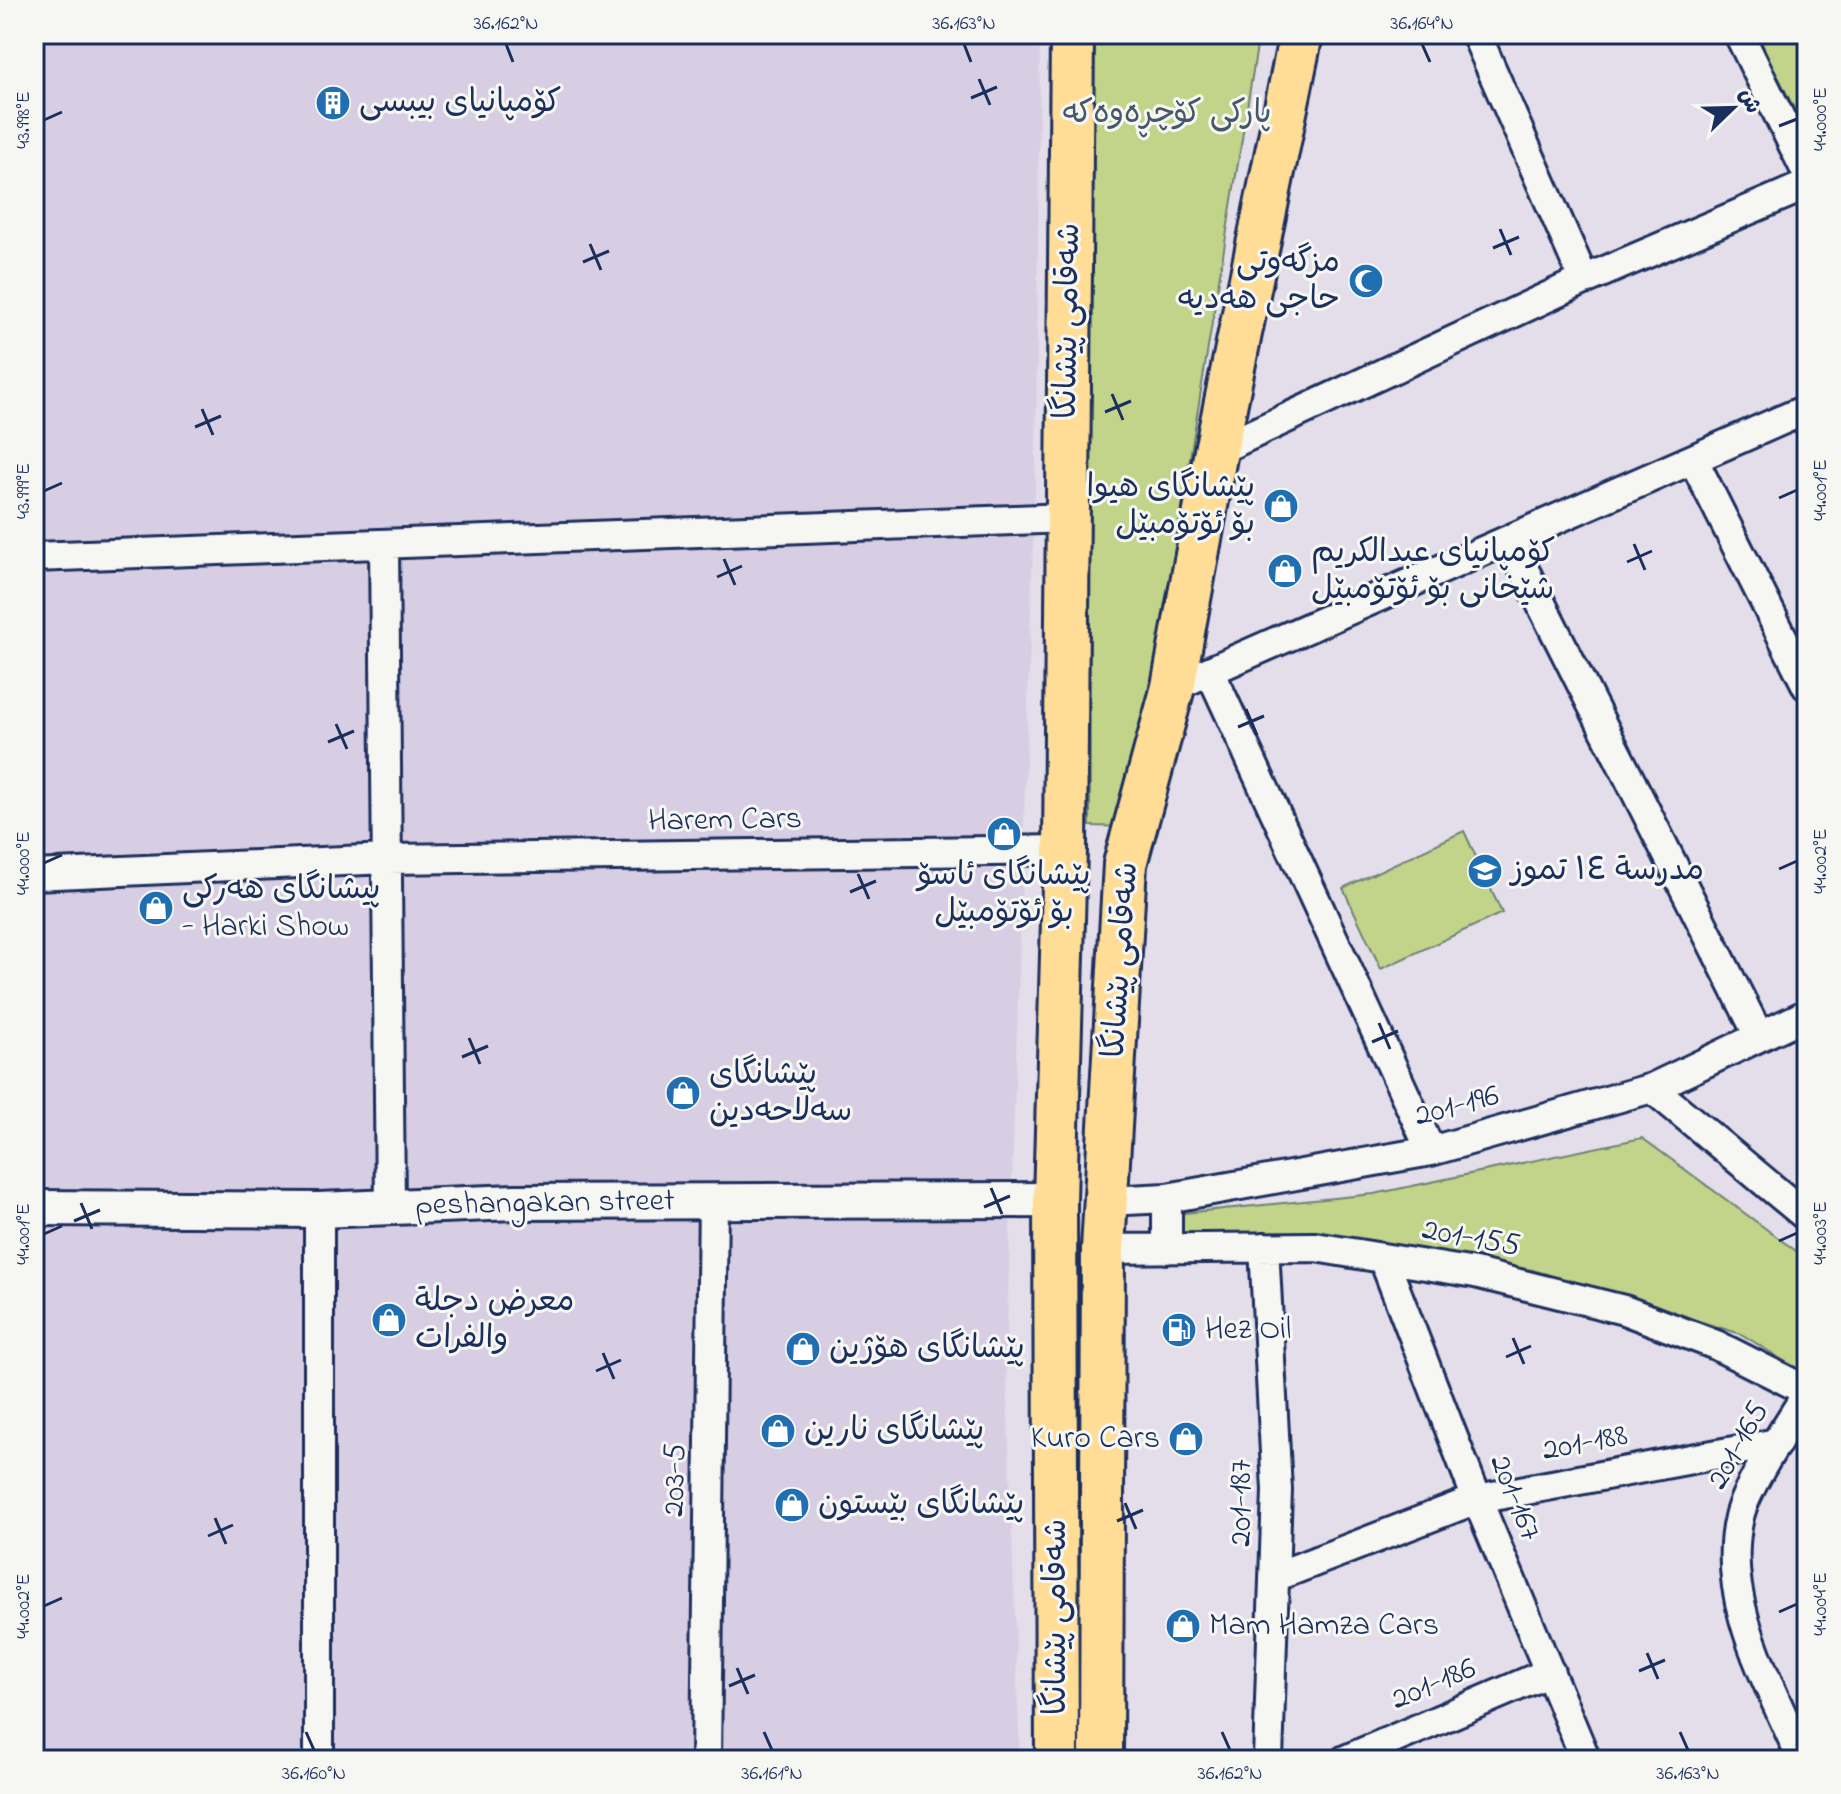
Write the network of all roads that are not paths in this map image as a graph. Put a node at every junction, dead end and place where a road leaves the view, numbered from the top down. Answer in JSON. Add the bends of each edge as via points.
{"nodes":[{"id":1,"x":1072,"y":34,"type":"edge"},
{"id":2,"x":1301,"y":34,"type":"edge"},
{"id":3,"x":1476,"y":34,"type":"edge"},
{"id":4,"x":1739,"y":34,"type":"edge"},
{"id":5,"x":1807,"y":173,"type":"edge"},
{"id":6,"x":1807,"y":185,"type":"edge"},
{"id":7,"x":1584,"y":280,"type":"junction"},
{"id":8,"x":1807,"y":409,"type":"edge"},
{"id":9,"x":1216,"y":451,"type":"junction"},
{"id":10,"x":1693,"y":459,"type":"junction"},
{"id":11,"x":1068,"y":518,"type":"junction"},
{"id":12,"x":1509,"y":540,"type":"junction"},
{"id":13,"x":384,"y":544,"type":"junction"},
{"id":14,"x":34,"y":557,"type":"edge"},
{"id":15,"x":1191,"y":679,"type":"junction"},
{"id":16,"x":1807,"y":686,"type":"edge"},
{"id":17,"x":1065,"y":850,"type":"junction"},
{"id":18,"x":387,"y":859,"type":"junction"},
{"id":19,"x":1125,"y":864,"type":"junction"},
{"id":20,"x":34,"y":875,"type":"edge"},
{"id":21,"x":1807,"y":1014,"type":"edge"},
{"id":22,"x":1759,"y":1036,"type":"junction"},
{"id":23,"x":1652,"y":1088,"type":"junction"},
{"id":24,"x":1431,"y":1151,"type":"junction"},
{"id":25,"x":1167,"y":1198,"type":"junction"},
{"id":26,"x":1055,"y":1200,"type":"junction"},
{"id":27,"x":713,"y":1201,"type":"junction"},
{"id":28,"x":1107,"y":1201,"type":"junction"},
{"id":29,"x":34,"y":1208,"type":"edge"},
{"id":30,"x":390,"y":1208,"type":"junction"},
{"id":31,"x":319,"y":1210,"type":"junction"},
{"id":32,"x":1807,"y":1217,"type":"edge"},
{"id":33,"x":1264,"y":1247,"type":"junction"},
{"id":34,"x":1103,"y":1249,"type":"junction"},
{"id":35,"x":1167,"y":1249,"type":"junction"},
{"id":36,"x":1384,"y":1260,"type":"junction"},
{"id":37,"x":1807,"y":1393,"type":"edge"},
{"id":38,"x":1777,"y":1443,"type":"junction"},
{"id":39,"x":1477,"y":1499,"type":"junction"},
{"id":40,"x":1275,"y":1577,"type":"junction"},
{"id":41,"x":1550,"y":1672,"type":"junction"},
{"id":42,"x":319,"y":1760,"type":"edge"},
{"id":43,"x":706,"y":1760,"type":"edge"},
{"id":44,"x":1057,"y":1760,"type":"edge"},
{"id":45,"x":1101,"y":1760,"type":"edge"},
{"id":46,"x":1268,"y":1760,"type":"edge"},
{"id":47,"x":1345,"y":1760,"type":"edge"},
{"id":48,"x":1586,"y":1760,"type":"edge"},
{"id":49,"x":1802,"y":1760,"type":"edge"}],
"edges":[{"from":1,"to":11,"type":"main road","name":"شەقامی پێشانگا"},
{"from":2,"to":9,"type":"main road","name":"شەقامی پێشانگا"},
{"from":3,"to":7,"type":"street"},
{"from":4,"to":5,"type":"street"},
{"from":6,"to":7,"type":"street"},
{"from":7,"to":9,"type":"street"},
{"from":8,"to":10,"type":"street"},
{"from":9,"to":15,"type":"main road","name":"شەقامی پێشانگا"},
{"from":10,"to":12,"type":"street"},
{"from":10,"to":16,"type":"street"},
{"from":11,"to":13,"type":"street"},
{"from":11,"to":17,"type":"main road","name":"شەقامی پێشانگا"},
{"from":12,"to":15,"type":"street"},
{"from":12,"to":22,"type":"street"},
{"from":13,"to":14,"type":"street"},
{"from":13,"to":18,"type":"street"},
{"from":15,"to":19,"type":"main road","name":"شەقامی پێشانگا"},
{"from":15,"to":24,"type":"street"},
{"from":17,"to":18,"type":"street","name":"Harem Cars"},
{"from":17,"to":19,"type":"main road"},
{"from":17,"to":26,"type":"main road","name":"شەقامی پێشانگا"},
{"from":18,"to":20,"type":"street","name":"Harem Cars"},
{"from":18,"to":30,"type":"street"},
{"from":19,"to":28,"type":"main road","name":"شەقامی پێشانگا"},
{"from":21,"to":22,"type":"street","name":"201-196"},
{"from":22,"to":23,"type":"street","name":"201-196"},
{"from":23,"to":24,"type":"street","name":"201-196"},
{"from":23,"to":32,"type":"street"},
{"from":24,"to":25,"type":"street","name":"201-196"},
{"from":25,"to":28,"type":"street","name":"201-196"},
{"from":25,"to":35,"type":"street"},
{"from":26,"to":27,"type":"street","name":"peshangakan street"},
{"from":26,"to":44,"type":"main road","name":"شەقامی پێشانگا"},
{"from":27,"to":30,"type":"street","name":"peshangakan street"},
{"from":27,"to":43,"type":"street","name":"203-5"},
{"from":28,"to":34,"type":"main road","name":"شەقامی پێشانگا"},
{"from":29,"to":31,"type":"street","name":"peshangakan street"},
{"from":30,"to":31,"type":"street","name":"peshangakan street"},
{"from":31,"to":42,"type":"street"},
{"from":33,"to":35,"type":"street","name":"201-155"},
{"from":33,"to":36,"type":"street","name":"201-155","via":[[1315,1247]]},
{"from":33,"to":40,"type":"street","name":"201-187","via":[[1277,1446]]},
{"from":34,"to":35,"type":"street","name":"201-155"},
{"from":34,"to":45,"type":"main road","name":"شەقامی پێشانگا"},
{"from":36,"to":37,"type":"street","name":"201-155","via":[[1475,1273],[1624,1310],[1716,1345]]},
{"from":36,"to":39,"type":"street","name":"201-167"},
{"from":37,"to":38,"type":"street","name":"201-165"},
{"from":38,"to":39,"type":"street","name":"201-188"},
{"from":38,"to":49,"type":"street","name":"201-165","via":[[1739,1515],[1734,1564],[1742,1614]]},
{"from":39,"to":40,"type":"street","name":"201-188"},
{"from":39,"to":41,"type":"street","name":"201-167"},
{"from":40,"to":46,"type":"street","name":"201-187"},
{"from":41,"to":47,"type":"street","name":"201-186"},
{"from":41,"to":48,"type":"street","name":"201-167"}]}
